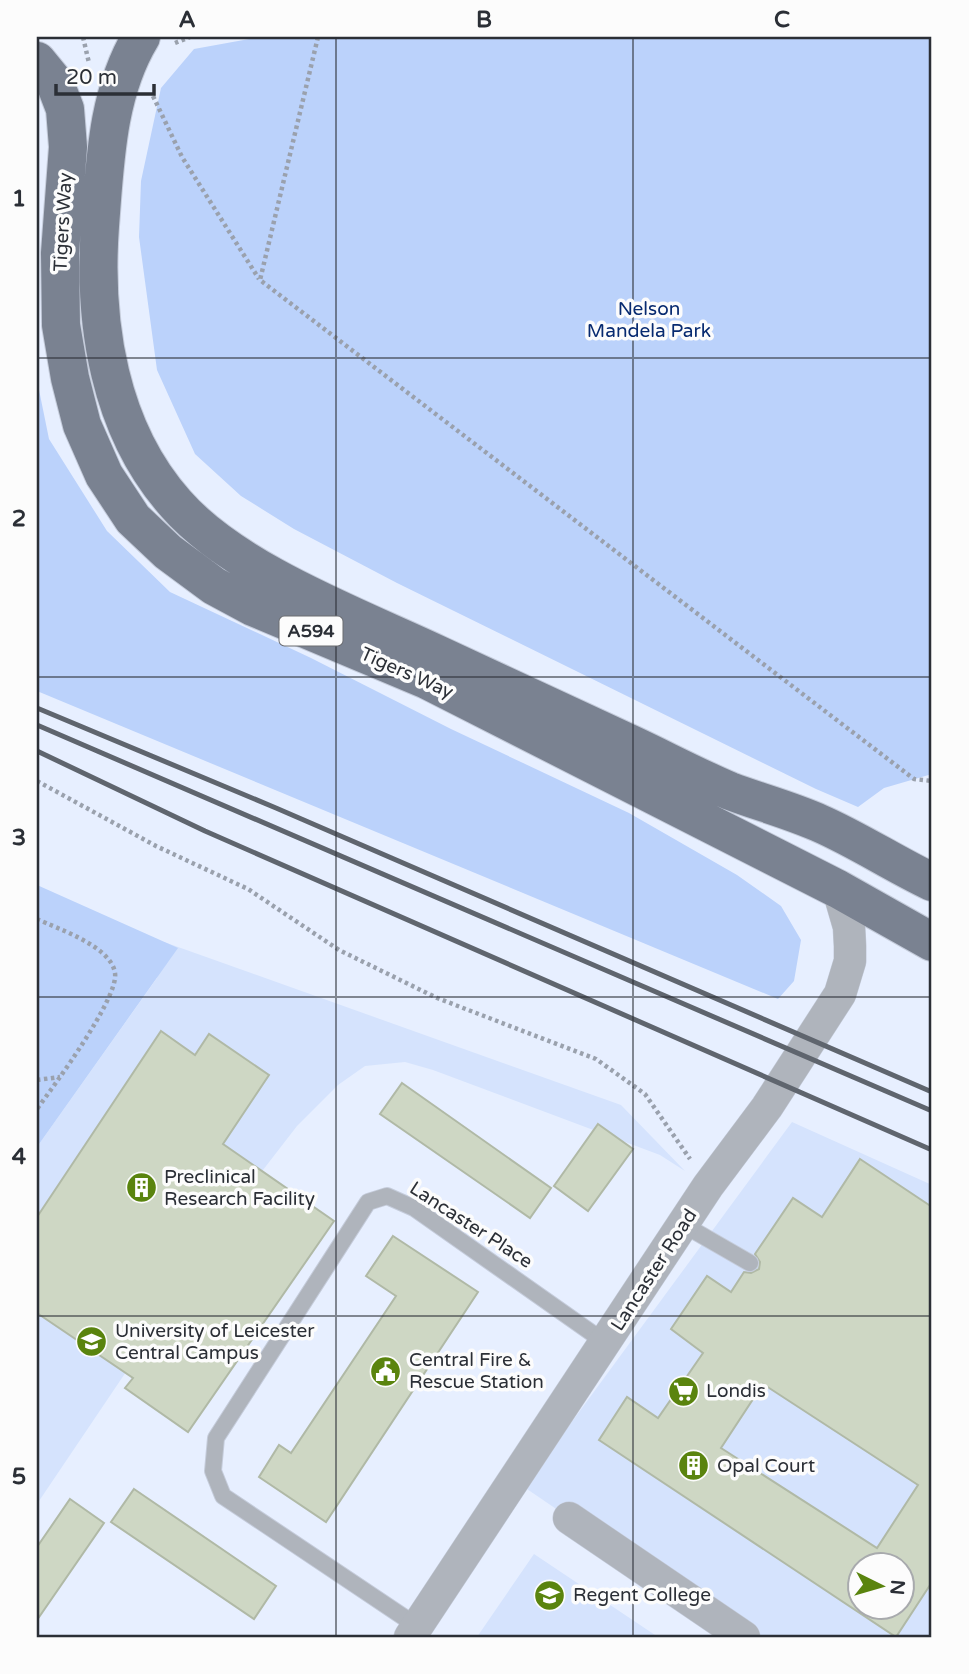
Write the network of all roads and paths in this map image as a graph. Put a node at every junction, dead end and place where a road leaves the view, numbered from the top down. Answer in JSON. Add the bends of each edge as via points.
{"nodes":[{"id":1,"x":83,"y":37,"type":"edge"},
{"id":2,"x":141,"y":37,"type":"edge"},
{"id":3,"x":318,"y":37,"type":"edge"},
{"id":4,"x":37,"y":61,"type":"edge"},
{"id":5,"x":89,"y":63,"type":"dead end"},
{"id":6,"x":148,"y":92,"type":"dead end"},
{"id":7,"x":260,"y":280,"type":"junction"},
{"id":8,"x":37,"y":781,"type":"edge"},
{"id":9,"x":932,"y":781,"type":"edge"},
{"id":10,"x":932,"y":882,"type":"edge"},
{"id":11,"x":838,"y":889,"type":"junction"},
{"id":12,"x":37,"y":919,"type":"edge"},
{"id":13,"x":932,"y":942,"type":"edge"},
{"id":14,"x":61,"y":1077,"type":"junction"},
{"id":15,"x":37,"y":1080,"type":"edge"},
{"id":16,"x":37,"y":1109,"type":"edge"},
{"id":17,"x":708,"y":1186,"type":"junction"},
{"id":18,"x":684,"y":1225,"type":"junction"},
{"id":19,"x":750,"y":1263,"type":"dead end"},
{"id":20,"x":606,"y":1343,"type":"junction"},
{"id":21,"x":569,"y":1518,"type":"dead end"},
{"id":22,"x":414,"y":1632,"type":"edge"},
{"id":23,"x":744,"y":1637,"type":"edge"}],
"edges":[{"from":1,"to":5,"type":"path"},
{"from":2,"to":10,"type":"main road","name":"Tigers Way","number":"A594","via":[[122,76],[112,118],[99,241],[100,299],[115,394],[133,442],[177,505],[204,532],[285,582],[729,790],[820,823]]},
{"from":3,"to":7,"type":"path"},
{"from":4,"to":11,"type":"main road","name":"Tigers Way","number":"A594","via":[[55,83],[65,109],[68,147],[60,253],[61,325],[70,378],[82,425],[104,475],[132,519],[214,586],[253,607],[427,680]]},
{"from":6,"to":7,"type":"path","via":[[182,157]]},
{"from":7,"to":9,"type":"path","via":[[914,779]]},
{"from":8,"to":17,"type":"path","via":[[156,846],[248,889],[339,950],[437,998],[596,1059],[645,1094]]},
{"from":11,"to":13,"type":"main road","name":"Tigers Way","number":"A594"},
{"from":11,"to":17,"type":"street","name":"Lancaster Road","via":[[850,946],[840,994]]},
{"from":12,"to":14,"type":"path","via":[[94,945],[115,973],[111,995]]},
{"from":14,"to":15,"type":"path"},
{"from":14,"to":16,"type":"path"},
{"from":17,"to":18,"type":"street","name":"Lancaster Road"},
{"from":18,"to":19,"type":"lane"},
{"from":18,"to":20,"type":"street","name":"Lancaster Road"},
{"from":20,"to":22,"type":"street","name":"Lancaster Road"},
{"from":20,"to":22,"type":"lane","name":"Lancaster Place","via":[[414,1208],[387,1196],[368,1202],[216,1438],[213,1471],[223,1496]]},
{"from":21,"to":23,"type":"street"}]}
